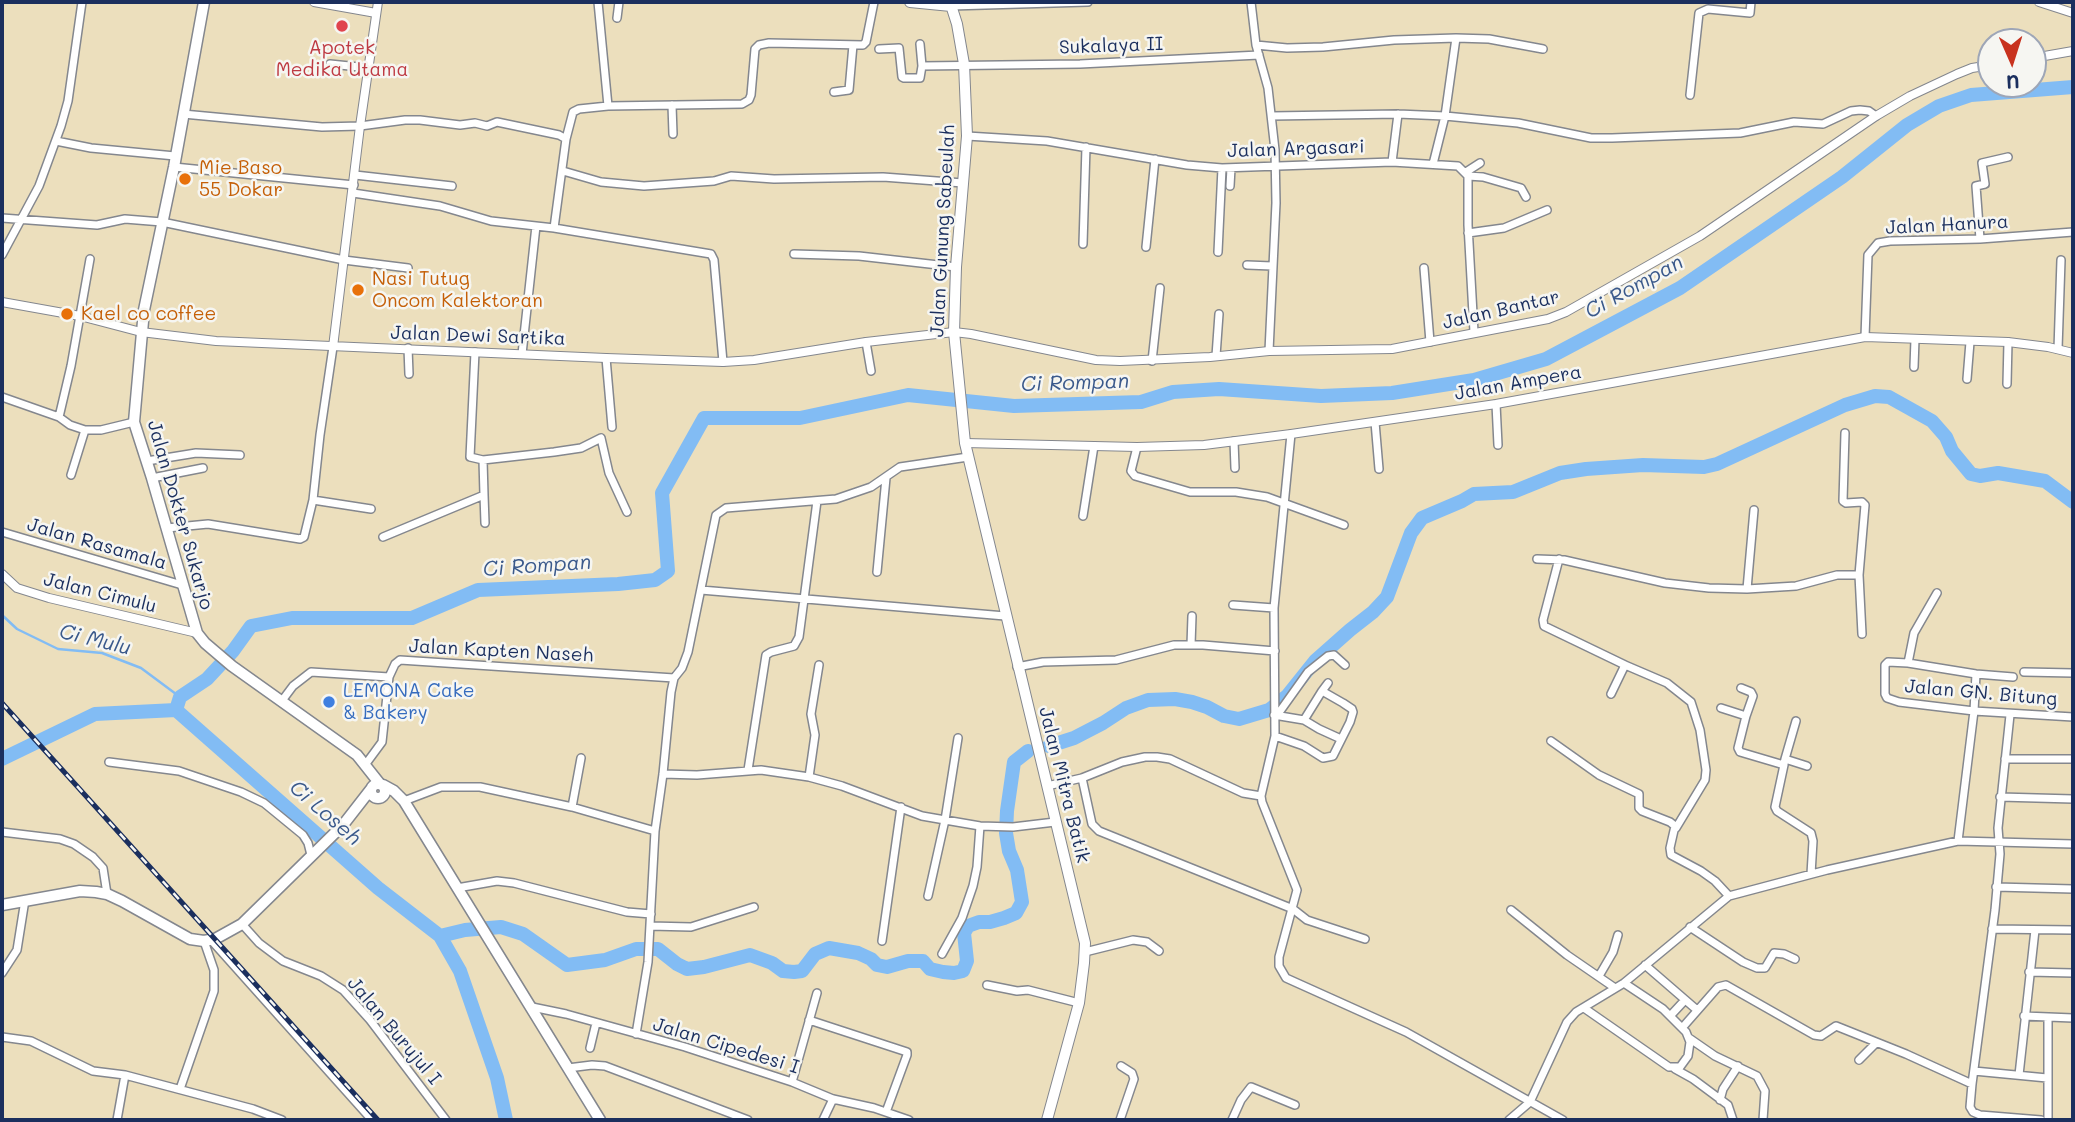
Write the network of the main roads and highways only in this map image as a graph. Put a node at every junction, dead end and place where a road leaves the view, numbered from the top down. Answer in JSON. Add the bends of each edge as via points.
{"nodes":[{"id":1,"x":204,"y":2,"type":"edge"},
{"id":2,"x":909,"y":2,"type":"edge"},
{"id":3,"x":951,"y":4,"type":"edge"},
{"id":4,"x":968,"y":457,"type":"joint"},
{"id":5,"x":357,"y":755,"type":"junction"},
{"id":6,"x":377,"y":786,"type":"junction"},
{"id":7,"x":380,"y":798,"type":"junction"},
{"id":8,"x":404,"y":800,"type":"junction"},
{"id":9,"x":353,"y":813,"type":"junction"},
{"id":10,"x":2,"y":905,"type":"edge"},
{"id":11,"x":600,"y":1120,"type":"edge"},
{"id":12,"x":1047,"y":1120,"type":"edge"}],
"edges":[{"from":1,"to":5,"type":"main road","name":"Jalan Dokter Sukarjo","via":[[141,332],[134,422],[197,633],[232,666]]},
{"from":2,"to":3,"type":"main road"},
{"from":3,"to":4,"type":"main road","name":"Jalan Gunung Sabeulah","via":[[964,65],[967,136],[954,332]]},
{"from":4,"to":12,"type":"main road","name":"Jalan Mitra Batik","via":[[1083,932],[1079,1003]]},
{"from":5,"to":6,"type":"main road","name":"Jalan Dokter Sukarjo"},
{"from":5,"to":6,"type":"main road","name":"Jalan Dokter Sukarjo"},
{"from":6,"to":7,"type":"main road","via":[[371,794]]},
{"from":6,"to":8,"type":"main road"},
{"from":6,"to":9,"type":"main road"},
{"from":7,"to":8,"type":"main road"},
{"from":7,"to":9,"type":"main road"},
{"from":8,"to":11,"type":"main road"},
{"from":9,"to":10,"type":"main road","via":[[242,924],[224,936],[207,940],[186,937],[107,894],[80,891]]}]}
